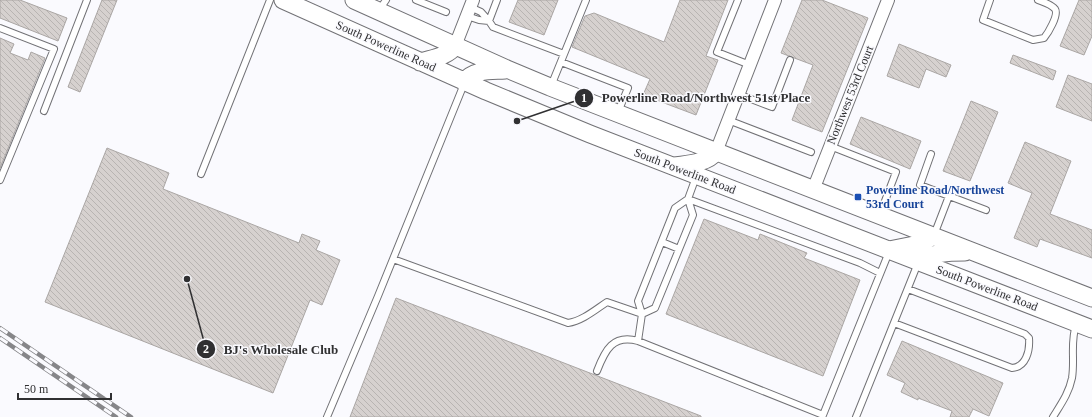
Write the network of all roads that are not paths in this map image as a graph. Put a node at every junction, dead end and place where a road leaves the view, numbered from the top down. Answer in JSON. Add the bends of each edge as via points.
{"nodes":[{"id":1,"x":87,"y":0,"type":"edge"},
{"id":2,"x":270,"y":0,"type":"edge"},
{"id":3,"x":283,"y":0,"type":"edge"},
{"id":4,"x":354,"y":0,"type":"edge"},
{"id":5,"x":416,"y":0,"type":"edge"},
{"id":6,"x":497,"y":0,"type":"edge"},
{"id":7,"x":586,"y":0,"type":"edge"},
{"id":8,"x":738,"y":0,"type":"edge"},
{"id":9,"x":775,"y":0,"type":"edge"},
{"id":10,"x":888,"y":0,"type":"edge"},
{"id":11,"x":990,"y":0,"type":"edge"},
{"id":12,"x":1038,"y":0,"type":"edge"},
{"id":13,"x":382,"y":6,"type":"edge"},
{"id":14,"x":470,"y":8,"type":"edge"},
{"id":15,"x":446,"y":12,"type":"dead end"},
{"id":16,"x":489,"y":21,"type":"junction"},
{"id":17,"x":0,"y":28,"type":"edge"},
{"id":18,"x":455,"y":46,"type":"junction"},
{"id":19,"x":564,"y":54,"type":"junction"},
{"id":20,"x":790,"y":60,"type":"dead end"},
{"id":21,"x":420,"y":62,"type":"junction"},
{"id":22,"x":561,"y":62,"type":"junction"},
{"id":23,"x":750,"y":65,"type":"junction"},
{"id":24,"x":507,"y":69,"type":"junction"},
{"id":25,"x":464,"y":82,"type":"junction"},
{"id":26,"x":550,"y":87,"type":"junction"},
{"id":27,"x":738,"y":94,"type":"junction"},
{"id":28,"x":44,"y":111,"type":"dead end"},
{"id":29,"x":618,"y":114,"type":"junction"},
{"id":30,"x":728,"y":120,"type":"junction"},
{"id":31,"x":830,"y":146,"type":"junction"},
{"id":32,"x":716,"y":152,"type":"junction"},
{"id":33,"x":811,"y":152,"type":"dead end"},
{"id":34,"x":931,"y":154,"type":"dead end"},
{"id":35,"x":671,"y":166,"type":"junction"},
{"id":36,"x":201,"y":174,"type":"dead end"},
{"id":37,"x":697,"y":176,"type":"junction"},
{"id":38,"x":0,"y":180,"type":"edge"},
{"id":39,"x":813,"y":190,"type":"junction"},
{"id":40,"x":949,"y":196,"type":"junction"},
{"id":41,"x":688,"y":199,"type":"junction"},
{"id":42,"x":986,"y":210,"type":"dead end"},
{"id":43,"x":880,"y":216,"type":"junction"},
{"id":44,"x":933,"y":236,"type":"junction"},
{"id":45,"x":662,"y":242,"type":"junction"},
{"id":46,"x":679,"y":249,"type":"junction"},
{"id":47,"x":889,"y":250,"type":"junction"},
{"id":48,"x":974,"y":252,"type":"junction"},
{"id":49,"x":393,"y":259,"type":"junction"},
{"id":50,"x":919,"y":262,"type":"junction"},
{"id":51,"x":880,"y":273,"type":"junction"},
{"id":52,"x":908,"y":289,"type":"junction"},
{"id":53,"x":1092,"y":298,"type":"edge"},
{"id":54,"x":642,"y":314,"type":"junction"},
{"id":55,"x":894,"y":323,"type":"junction"},
{"id":56,"x":1084,"y":326,"type":"edge"},
{"id":57,"x":638,"y":341,"type":"junction"},
{"id":58,"x":597,"y":371,"type":"dead end"},
{"id":59,"x":823,"y":416,"type":"edge"},
{"id":60,"x":327,"y":417,"type":"edge"},
{"id":61,"x":856,"y":417,"type":"edge"},
{"id":62,"x":1053,"y":417,"type":"edge"}],
"edges":[{"from":1,"to":28,"type":"lane"},
{"from":2,"to":36,"type":"lane"},
{"from":3,"to":21,"type":"main road","name":"South Powerline Road"},
{"from":4,"to":13,"type":"main road"},
{"from":5,"to":15,"type":"lane"},
{"from":6,"to":16,"type":"lane"},
{"from":7,"to":19,"type":"lane"},
{"from":8,"to":23,"type":"lane","via":[[717,52]]},
{"from":9,"to":23,"type":"street"},
{"from":10,"to":31,"type":"street","name":"Northwest 53rd Court"},
{"from":11,"to":12,"type":"lane","via":[[983,20],[1038,40],[1048,33],[1056,12],[1050,5]]},
{"from":13,"to":18,"type":"main road"},
{"from":14,"to":16,"type":"lane","via":[[479,20]]},
{"from":14,"to":18,"type":"street"},
{"from":16,"to":19,"type":"lane","via":[[493,27]]},
{"from":17,"to":38,"type":"lane","via":[[54,49]]},
{"from":18,"to":21,"type":"main road","via":[[445,54]]},
{"from":18,"to":24,"type":"main road"},
{"from":19,"to":22,"type":"lane"},
{"from":20,"to":27,"type":"lane","via":[[772,107]]},
{"from":21,"to":25,"type":"main road","name":"South Powerline Road"},
{"from":22,"to":26,"type":"lane"},
{"from":22,"to":29,"type":"lane","via":[[628,88]]},
{"from":23,"to":27,"type":"street"},
{"from":24,"to":25,"type":"main road","via":[[477,72]]},
{"from":24,"to":26,"type":"main road"},
{"from":25,"to":35,"type":"main road","name":"South Powerline Road"},
{"from":25,"to":49,"type":"lane"},
{"from":26,"to":29,"type":"main road"},
{"from":27,"to":30,"type":"street"},
{"from":29,"to":32,"type":"main road"},
{"from":30,"to":32,"type":"street"},
{"from":30,"to":33,"type":"lane"},
{"from":31,"to":39,"type":"street","name":"Northwest 53rd Court"},
{"from":31,"to":43,"type":"lane","via":[[896,172]]},
{"from":32,"to":35,"type":"main road","via":[[703,161]]},
{"from":32,"to":39,"type":"main road"},
{"from":34,"to":40,"type":"lane","via":[[920,184]]},
{"from":35,"to":37,"type":"main road","name":"South Powerline Road"},
{"from":37,"to":41,"type":"lane"},
{"from":37,"to":47,"type":"main road","name":"South Powerline Road"},
{"from":39,"to":43,"type":"main road"},
{"from":40,"to":42,"type":"lane"},
{"from":40,"to":44,"type":"lane"},
{"from":41,"to":45,"type":"lane","via":[[675,208]]},
{"from":41,"to":46,"type":"lane","via":[[693,215]]},
{"from":41,"to":51,"type":"lane","via":[[860,263]]},
{"from":43,"to":44,"type":"main road"},
{"from":44,"to":47,"type":"main road","via":[[919,244]]},
{"from":44,"to":48,"type":"main road"},
{"from":45,"to":46,"type":"lane"},
{"from":45,"to":54,"type":"lane","via":[[638,301]]},
{"from":46,"to":54,"type":"lane","via":[[656,308]]},
{"from":47,"to":50,"type":"main road","name":"South Powerline Road"},
{"from":47,"to":51,"type":"lane"},
{"from":48,"to":50,"type":"main road","via":[[940,253]]},
{"from":48,"to":53,"type":"main road"},
{"from":49,"to":54,"type":"lane","via":[[568,323],[608,302]]},
{"from":49,"to":60,"type":"lane"},
{"from":50,"to":52,"type":"lane"},
{"from":50,"to":56,"type":"main road","name":"South Powerline Road"},
{"from":51,"to":59,"type":"lane"},
{"from":52,"to":55,"type":"lane"},
{"from":52,"to":55,"type":"lane","via":[[1026,334],[1029,338],[1028,353],[1021,365],[1012,368]]},
{"from":54,"to":57,"type":"lane"},
{"from":55,"to":61,"type":"lane"},
{"from":56,"to":62,"type":"lane","via":[[1072,335],[1072,377],[1063,402]]},
{"from":57,"to":58,"type":"lane","via":[[628,338],[613,343],[602,358]]},
{"from":57,"to":59,"type":"lane"}]}
